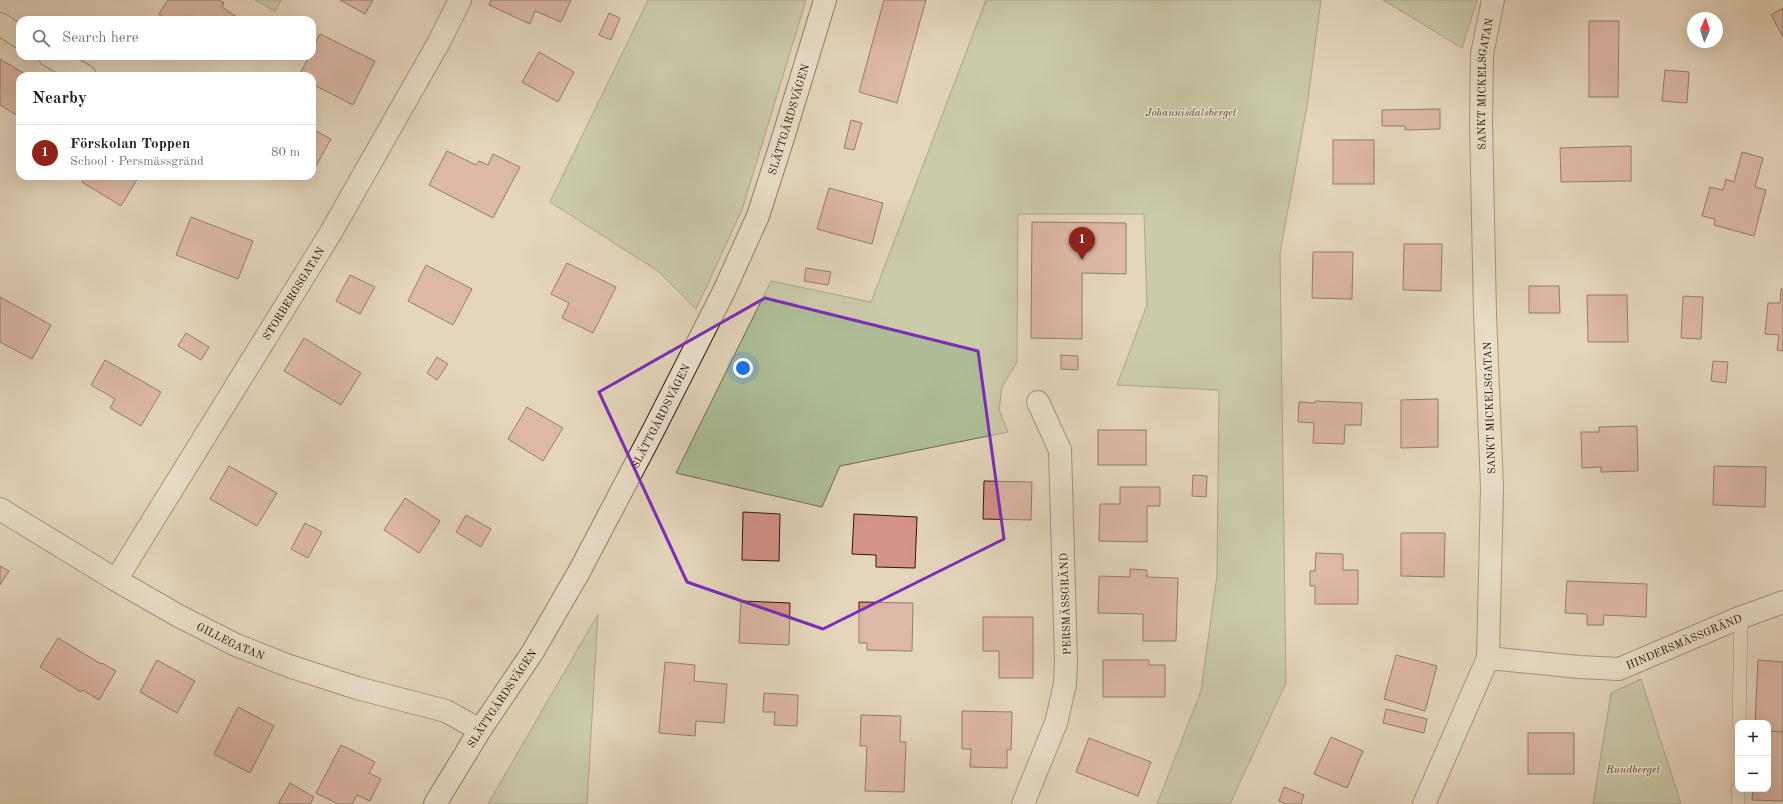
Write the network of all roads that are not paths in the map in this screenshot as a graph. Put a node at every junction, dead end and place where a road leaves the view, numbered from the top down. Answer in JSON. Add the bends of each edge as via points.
{"nodes":[{"id":1,"x":460,"y":0,"type":"edge"},
{"id":2,"x":825,"y":0,"type":"edge"},
{"id":3,"x":1493,"y":0,"type":"edge"},
{"id":4,"x":0,"y":24,"type":"edge"},
{"id":5,"x":16,"y":34,"type":"edge"},
{"id":6,"x":57,"y":60,"type":"edge"},
{"id":7,"x":78,"y":72,"type":"edge"},
{"id":8,"x":1038,"y":402,"type":"dead end"},
{"id":9,"x":0,"y":509,"type":"edge"},
{"id":10,"x":116,"y":580,"type":"junction"},
{"id":11,"x":1783,"y":602,"type":"edge"},
{"id":12,"x":1741,"y":618,"type":"junction"},
{"id":13,"x":1488,"y":658,"type":"junction"},
{"id":14,"x":1739,"y":720,"type":"edge"},
{"id":15,"x":480,"y":730,"type":"junction"},
{"id":16,"x":1738,"y":792,"type":"edge"},
{"id":17,"x":435,"y":804,"type":"edge"},
{"id":18,"x":1024,"y":804,"type":"edge"},
{"id":19,"x":1424,"y":804,"type":"edge"},
{"id":20,"x":1738,"y":804,"type":"edge"}],
"edges":[{"from":1,"to":10,"type":"street","name":"STORBERGSGATAN","via":[[436,49],[330,234]]},
{"from":2,"to":15,"type":"street","name":"SLÄTTGÅRDSVÄGEN","via":[[758,216],[724,291],[579,572],[532,653]]},
{"from":3,"to":13,"type":"street","name":"SANKT MICKELSGATAN","via":[[1482,54],[1481,123],[1492,488]]},
{"from":4,"to":5,"type":"street"},
{"from":6,"to":7,"type":"street"},
{"from":8,"to":18,"type":"street","name":"PERSMÄSSGRÄND","via":[[1060,450],[1066,660],[1065,684],[1056,723]]},
{"from":9,"to":10,"type":"street","name":"GILLEGATAN"},
{"from":10,"to":15,"type":"street","name":"GILLEGATAN","via":[[177,615],[289,666],[357,688],[446,711]]},
{"from":11,"to":12,"type":"street","name":"HINDERSMÄSSGRÄND"},
{"from":12,"to":13,"type":"street","name":"HINDERSMÄSSGRÄND","via":[[1619,668],[1564,666]]},
{"from":12,"to":14,"type":"lane"},
{"from":13,"to":19,"type":"street","name":"SANKT MICKELSGATAN"},
{"from":15,"to":17,"type":"street","name":"SLÄTTGÅRDSVÄGEN"},
{"from":16,"to":20,"type":"lane"}]}
